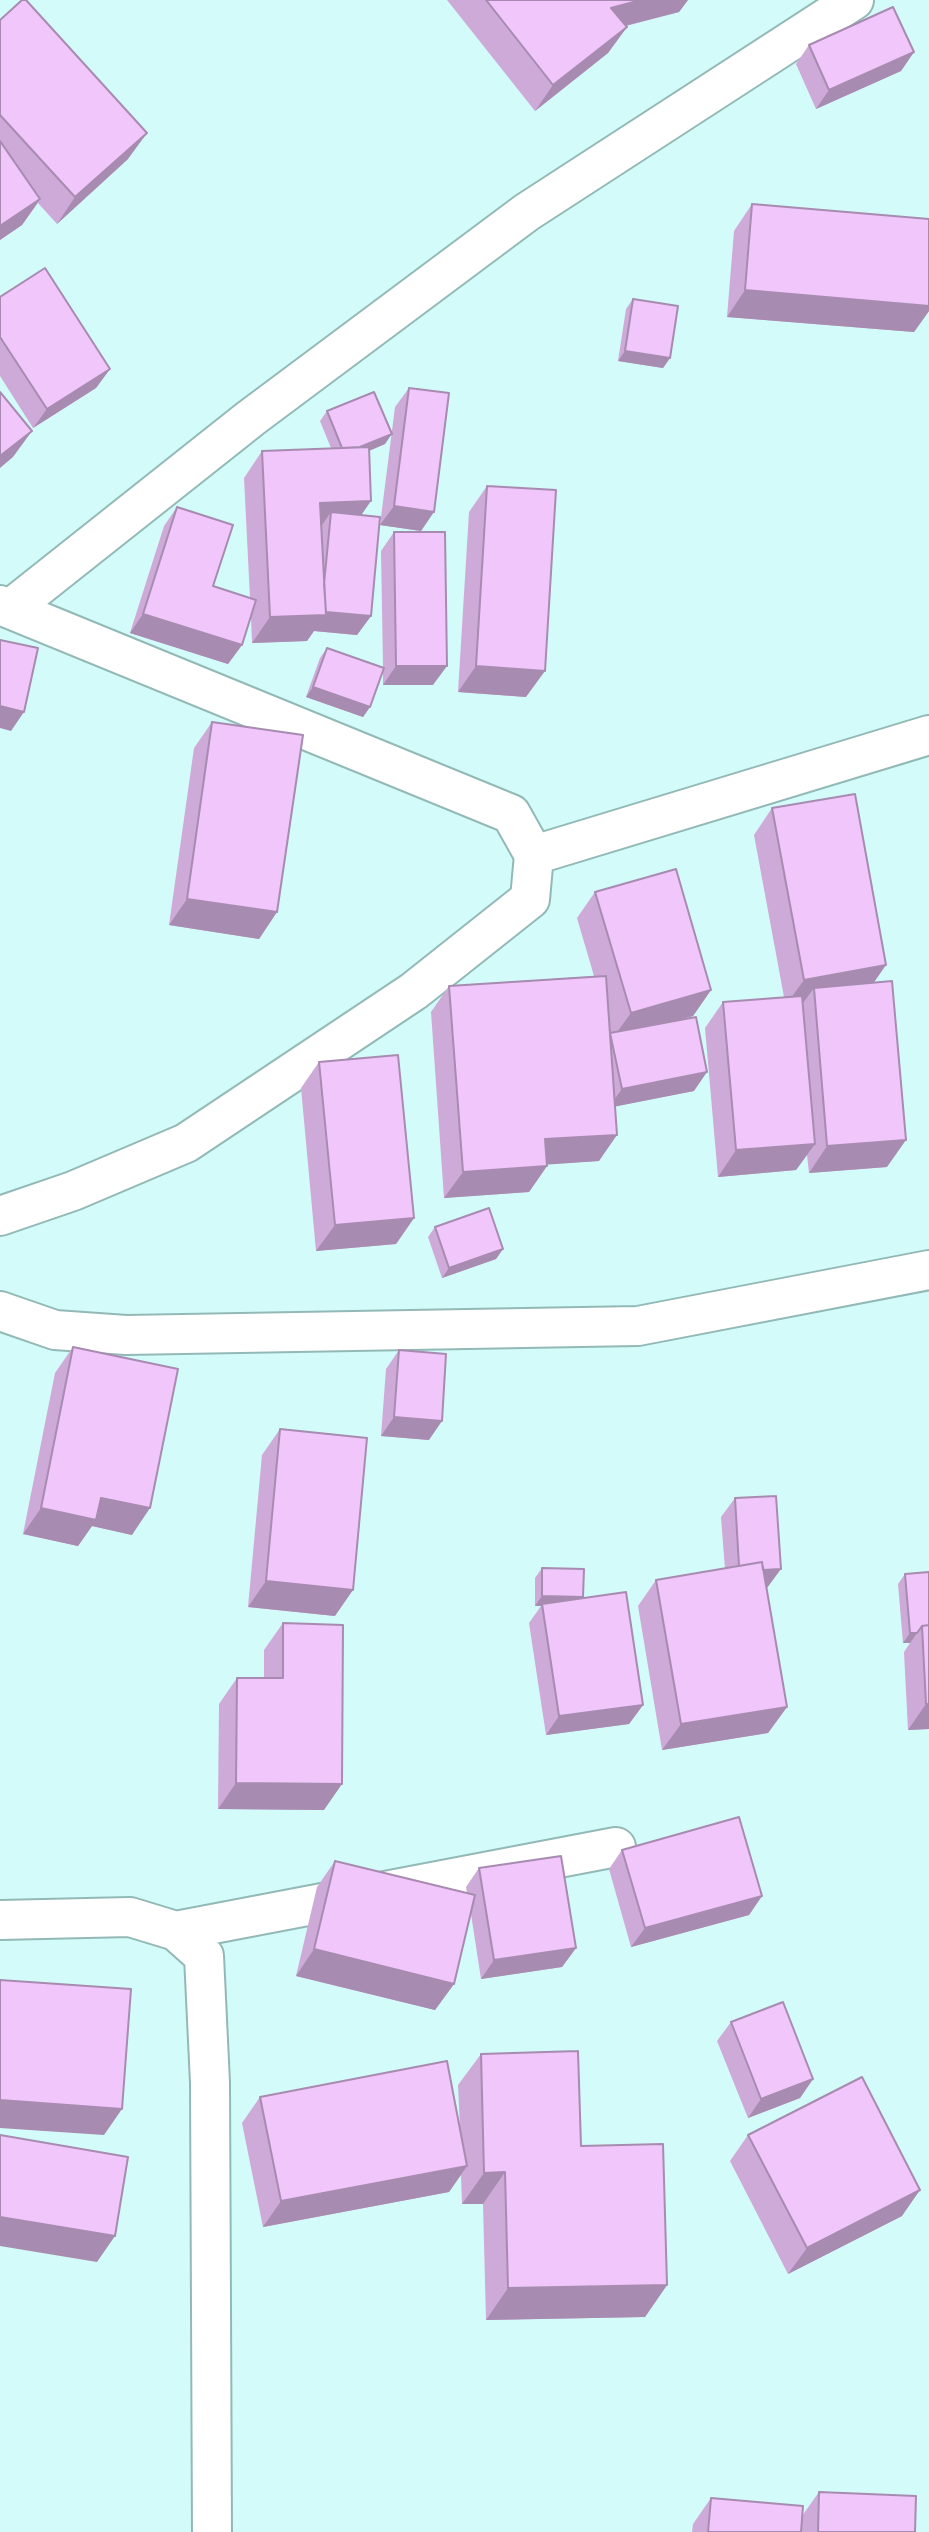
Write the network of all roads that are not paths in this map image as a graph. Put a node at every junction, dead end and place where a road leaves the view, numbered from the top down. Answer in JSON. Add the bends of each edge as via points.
{"nodes":[{"id":1,"x":854,"y":0,"type":"edge"},
{"id":2,"x":5,"y":607,"type":"edge"},
{"id":3,"x":929,"y":736,"type":"edge"},
{"id":4,"x":534,"y":855,"type":"junction"},
{"id":5,"x":0,"y":1216,"type":"edge"},
{"id":6,"x":929,"y":1270,"type":"edge"},
{"id":7,"x":0,"y":1311,"type":"edge"},
{"id":8,"x":616,"y":1847,"type":"dead end"},
{"id":9,"x":0,"y":1920,"type":"edge"},
{"id":10,"x":176,"y":1931,"type":"junction"},
{"id":11,"x":212,"y":2532,"type":"edge"}],
"edges":[{"from":1,"to":2,"type":"street","via":[[527,212]]},
{"from":2,"to":4,"type":"street","via":[[511,814]]},
{"from":3,"to":4,"type":"street"},
{"from":4,"to":5,"type":"street","via":[[530,899],[414,991],[186,1143]]},
{"from":6,"to":7,"type":"street","via":[[638,1326],[126,1335],[55,1330]]},
{"from":8,"to":10,"type":"street"},
{"from":9,"to":10,"type":"street","via":[[130,1917]]},
{"from":10,"to":11,"type":"street","via":[[204,1956],[210,2083]]}]}
